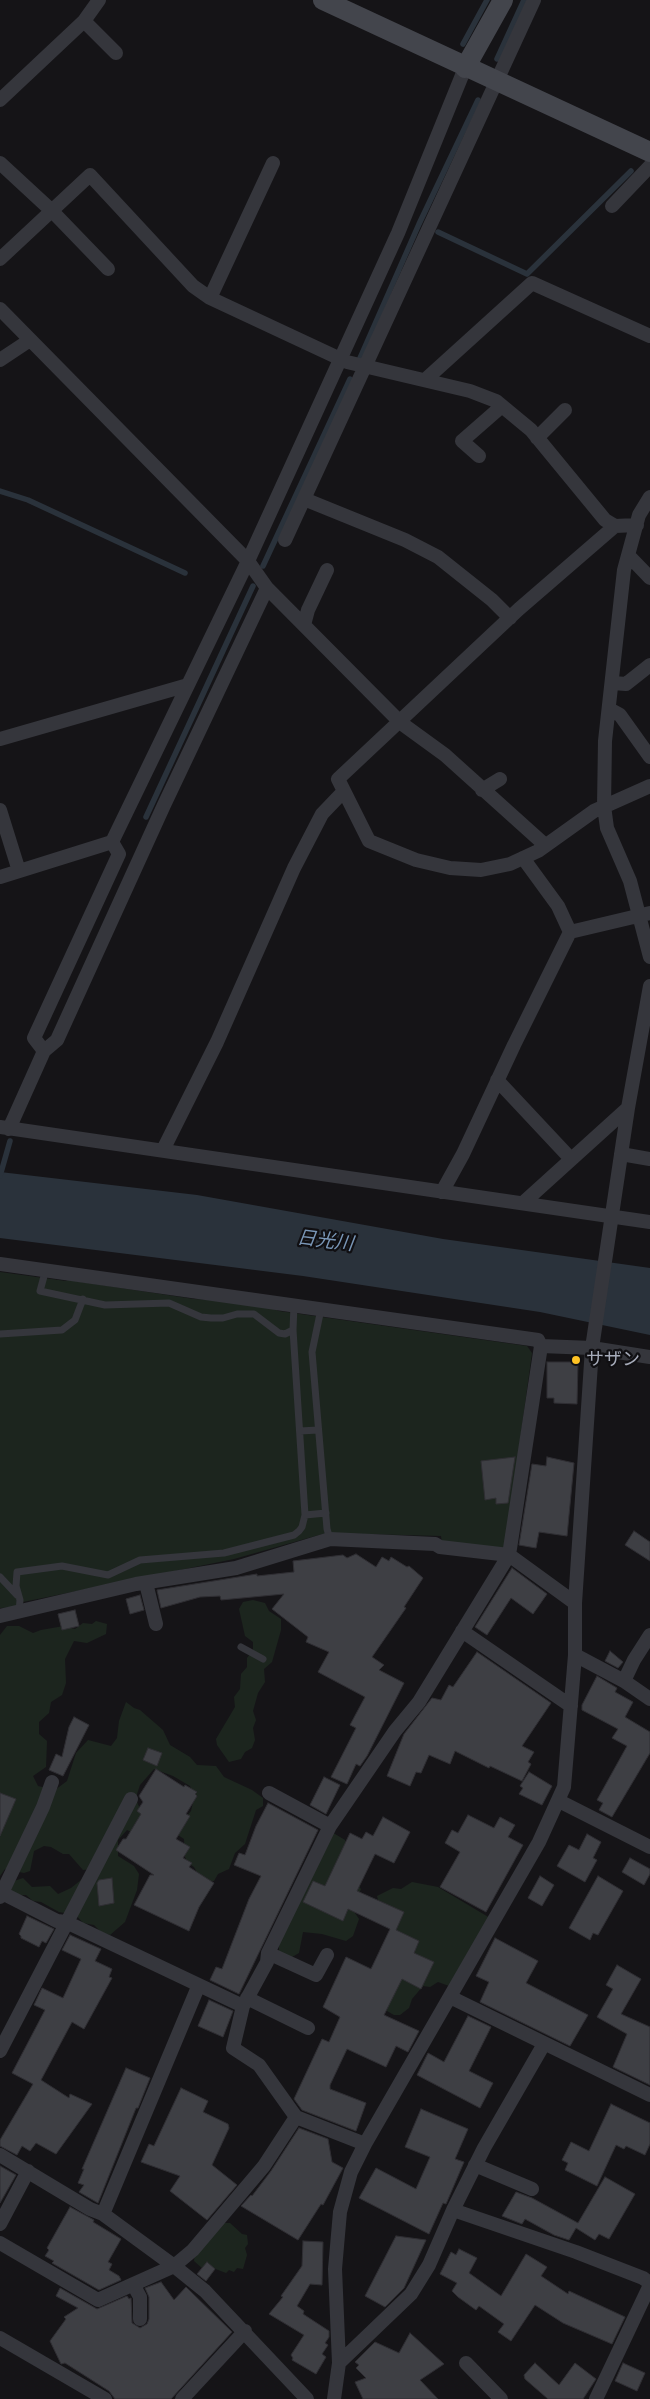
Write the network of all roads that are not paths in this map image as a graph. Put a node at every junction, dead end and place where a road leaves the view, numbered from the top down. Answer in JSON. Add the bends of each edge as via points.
{"nodes":[{"id":1,"x":98,"y":0,"type":"edge"},
{"id":2,"x":323,"y":0,"type":"edge"},
{"id":3,"x":503,"y":0,"type":"edge"},
{"id":4,"x":534,"y":0,"type":"edge"},
{"id":5,"x":84,"y":20,"type":"junction"},
{"id":6,"x":116,"y":53,"type":"dead end"},
{"id":7,"x":465,"y":68,"type":"junction"},
{"id":8,"x":498,"y":81,"type":"junction"},
{"id":9,"x":0,"y":100,"type":"edge"},
{"id":10,"x":650,"y":152,"type":"edge"},
{"id":11,"x":0,"y":163,"type":"edge"},
{"id":12,"x":272,"y":163,"type":"dead end"},
{"id":13,"x":650,"y":166,"type":"edge"},
{"id":14,"x":612,"y":206,"type":"dead end"},
{"id":15,"x":52,"y":211,"type":"junction"},
{"id":16,"x":0,"y":259,"type":"edge"},
{"id":17,"x":108,"y":269,"type":"dead end"},
{"id":18,"x":210,"y":298,"type":"junction"},
{"id":19,"x":0,"y":309,"type":"edge"},
{"id":20,"x":650,"y":336,"type":"edge"},
{"id":21,"x":30,"y":340,"type":"junction"},
{"id":22,"x":340,"y":357,"type":"junction"},
{"id":23,"x":0,"y":360,"type":"edge"},
{"id":24,"x":365,"y":366,"type":"junction"},
{"id":25,"x":425,"y":380,"type":"junction"},
{"id":26,"x":502,"y":406,"type":"junction"},
{"id":27,"x":565,"y":410,"type":"dead end"},
{"id":28,"x":537,"y":438,"type":"junction"},
{"id":29,"x":479,"y":456,"type":"dead end"},
{"id":30,"x":650,"y":497,"type":"edge"},
{"id":31,"x":304,"y":499,"type":"junction"},
{"id":32,"x":637,"y":525,"type":"junction"},
{"id":33,"x":615,"y":526,"type":"junction"},
{"id":34,"x":285,"y":540,"type":"dead end"},
{"id":35,"x":628,"y":555,"type":"junction"},
{"id":36,"x":248,"y":560,"type":"junction"},
{"id":37,"x":327,"y":570,"type":"dead end"},
{"id":38,"x":650,"y":578,"type":"edge"},
{"id":39,"x":267,"y":588,"type":"junction"},
{"id":40,"x":510,"y":618,"type":"junction"},
{"id":41,"x":304,"y":625,"type":"junction"},
{"id":42,"x":650,"y":665,"type":"edge"},
{"id":43,"x":613,"y":684,"type":"junction"},
{"id":44,"x":188,"y":685,"type":"junction"},
{"id":45,"x":609,"y":709,"type":"junction"},
{"id":46,"x":401,"y":722,"type":"junction"},
{"id":47,"x":0,"y":739,"type":"edge"},
{"id":48,"x":650,"y":757,"type":"edge"},
{"id":49,"x":500,"y":779,"type":"dead end"},
{"id":50,"x":650,"y":786,"type":"edge"},
{"id":51,"x":344,"y":790,"type":"junction"},
{"id":52,"x":482,"y":790,"type":"junction"},
{"id":53,"x":604,"y":806,"type":"junction"},
{"id":54,"x":0,"y":810,"type":"edge"},
{"id":55,"x":112,"y":842,"type":"junction"},
{"id":56,"x":545,"y":845,"type":"junction"},
{"id":57,"x":523,"y":858,"type":"junction"},
{"id":58,"x":19,"y":872,"type":"junction"},
{"id":59,"x":0,"y":877,"type":"edge"},
{"id":60,"x":645,"y":914,"type":"edge"},
{"id":61,"x":570,"y":932,"type":"junction"},
{"id":62,"x":650,"y":957,"type":"edge"},
{"id":63,"x":650,"y":986,"type":"edge"},
{"id":64,"x":44,"y":1051,"type":"junction"},
{"id":65,"x":497,"y":1080,"type":"junction"},
{"id":66,"x":628,"y":1108,"type":"junction"},
{"id":67,"x":4,"y":1128,"type":"edge"},
{"id":68,"x":163,"y":1150,"type":"junction"},
{"id":69,"x":621,"y":1154,"type":"junction"},
{"id":70,"x":571,"y":1159,"type":"junction"},
{"id":71,"x":650,"y":1159,"type":"edge"},
{"id":72,"x":442,"y":1192,"type":"junction"},
{"id":73,"x":523,"y":1203,"type":"junction"},
{"id":74,"x":611,"y":1216,"type":"junction"},
{"id":75,"x":650,"y":1222,"type":"edge"},
{"id":76,"x":0,"y":1264,"type":"edge"},
{"id":77,"x":46,"y":1269,"type":"junction"},
{"id":78,"x":82,"y":1299,"type":"junction"},
{"id":79,"x":294,"y":1305,"type":"junction"},
{"id":80,"x":321,"y":1309,"type":"junction"},
{"id":81,"x":293,"y":1330,"type":"junction"},
{"id":82,"x":0,"y":1334,"type":"edge"},
{"id":83,"x":541,"y":1346,"type":"junction"},
{"id":84,"x":592,"y":1348,"type":"junction"},
{"id":85,"x":650,"y":1357,"type":"edge"},
{"id":86,"x":318,"y":1430,"type":"junction"},
{"id":87,"x":300,"y":1431,"type":"junction"},
{"id":88,"x":326,"y":1513,"type":"junction"},
{"id":89,"x":304,"y":1514,"type":"junction"},
{"id":90,"x":330,"y":1540,"type":"junction"},
{"id":91,"x":509,"y":1555,"type":"junction"},
{"id":92,"x":0,"y":1577,"type":"edge"},
{"id":93,"x":146,"y":1583,"type":"junction"},
{"id":94,"x":575,"y":1603,"type":"junction"},
{"id":95,"x":20,"y":1606,"type":"junction"},
{"id":96,"x":0,"y":1616,"type":"edge"},
{"id":97,"x":156,"y":1624,"type":"dead end"},
{"id":98,"x":462,"y":1631,"type":"junction"},
{"id":99,"x":650,"y":1635,"type":"edge"},
{"id":100,"x":241,"y":1647,"type":"dead end"},
{"id":101,"x":575,"y":1655,"type":"junction"},
{"id":102,"x":263,"y":1659,"type":"dead end"},
{"id":103,"x":624,"y":1681,"type":"junction"},
{"id":104,"x":650,"y":1699,"type":"edge"},
{"id":105,"x":571,"y":1706,"type":"junction"},
{"id":106,"x":52,"y":1782,"type":"dead end"},
{"id":107,"x":269,"y":1793,"type":"dead end"},
{"id":108,"x":130,"y":1798,"type":"dead end"},
{"id":109,"x":559,"y":1802,"type":"junction"},
{"id":110,"x":330,"y":1826,"type":"junction"},
{"id":111,"x":650,"y":1846,"type":"edge"},
{"id":112,"x":1,"y":1894,"type":"edge"},
{"id":113,"x":66,"y":1922,"type":"junction"},
{"id":114,"x":268,"y":1953,"type":"junction"},
{"id":115,"x":327,"y":1955,"type":"dead end"},
{"id":116,"x":198,"y":1986,"type":"junction"},
{"id":117,"x":450,"y":1997,"type":"junction"},
{"id":118,"x":245,"y":2002,"type":"junction"},
{"id":119,"x":308,"y":2028,"type":"dead end"},
{"id":120,"x":544,"y":2044,"type":"junction"},
{"id":121,"x":0,"y":2051,"type":"edge"},
{"id":122,"x":650,"y":2095,"type":"edge"},
{"id":123,"x":296,"y":2117,"type":"junction"},
{"id":124,"x":365,"y":2144,"type":"junction"},
{"id":125,"x":0,"y":2155,"type":"edge"},
{"id":126,"x":476,"y":2165,"type":"junction"},
{"id":127,"x":28,"y":2171,"type":"junction"},
{"id":128,"x":532,"y":2189,"type":"dead end"},
{"id":129,"x":453,"y":2210,"type":"junction"},
{"id":130,"x":104,"y":2214,"type":"junction"},
{"id":131,"x":0,"y":2224,"type":"edge"},
{"id":132,"x":0,"y":2243,"type":"edge"},
{"id":133,"x":174,"y":2266,"type":"junction"},
{"id":134,"x":650,"y":2284,"type":"edge"},
{"id":135,"x":134,"y":2286,"type":"junction"},
{"id":136,"x":140,"y":2319,"type":"dead end"},
{"id":137,"x":245,"y":2331,"type":"junction"},
{"id":138,"x":0,"y":2338,"type":"edge"},
{"id":139,"x":339,"y":2363,"type":"junction"},
{"id":140,"x":466,"y":2363,"type":"dead end"},
{"id":141,"x":105,"y":2399,"type":"edge"},
{"id":142,"x":182,"y":2399,"type":"edge"},
{"id":143,"x":307,"y":2399,"type":"edge"},
{"id":144,"x":334,"y":2399,"type":"edge"},
{"id":145,"x":501,"y":2399,"type":"edge"},
{"id":146,"x":596,"y":2399,"type":"edge"}],
"edges":[{"from":1,"to":5,"type":"street"},
{"from":2,"to":7,"type":"street"},
{"from":3,"to":7,"type":"street"},
{"from":4,"to":8,"type":"street"},
{"from":5,"to":6,"type":"street"},
{"from":5,"to":9,"type":"street"},
{"from":7,"to":8,"type":"street"},
{"from":7,"to":22,"type":"street","via":[[398,233]]},
{"from":8,"to":10,"type":"street"},
{"from":8,"to":24,"type":"street"},
{"from":11,"to":15,"type":"street"},
{"from":12,"to":18,"type":"street"},
{"from":13,"to":14,"type":"street"},
{"from":15,"to":16,"type":"street"},
{"from":15,"to":17,"type":"street"},
{"from":15,"to":18,"type":"street","via":[[90,175],[193,286]]},
{"from":18,"to":22,"type":"street"},
{"from":19,"to":21,"type":"street"},
{"from":20,"to":25,"type":"street","via":[[532,283]]},
{"from":21,"to":23,"type":"street"},
{"from":21,"to":36,"type":"street"},
{"from":22,"to":24,"type":"street"},
{"from":22,"to":36,"type":"street"},
{"from":24,"to":25,"type":"street"},
{"from":24,"to":31,"type":"street"},
{"from":25,"to":26,"type":"street","via":[[470,391]]},
{"from":26,"to":28,"type":"street"},
{"from":26,"to":29,"type":"street","via":[[462,441]]},
{"from":27,"to":28,"type":"street"},
{"from":28,"to":33,"type":"street","via":[[604,520]]},
{"from":30,"to":32,"type":"street"},
{"from":31,"to":34,"type":"street"},
{"from":31,"to":40,"type":"street","via":[[438,557]]},
{"from":32,"to":33,"type":"street"},
{"from":32,"to":35,"type":"street"},
{"from":33,"to":40,"type":"street"},
{"from":35,"to":38,"type":"street"},
{"from":35,"to":43,"type":"street"},
{"from":36,"to":39,"type":"street"},
{"from":36,"to":44,"type":"street"},
{"from":37,"to":41,"type":"street"},
{"from":39,"to":41,"type":"street"},
{"from":39,"to":64,"type":"street","via":[[57,1040]]},
{"from":40,"to":46,"type":"street"},
{"from":41,"to":46,"type":"street"},
{"from":42,"to":43,"type":"street","via":[[626,684]]},
{"from":43,"to":45,"type":"street"},
{"from":44,"to":47,"type":"street"},
{"from":44,"to":55,"type":"street"},
{"from":45,"to":48,"type":"street","via":[[620,715]]},
{"from":45,"to":53,"type":"street","via":[[604,741]]},
{"from":46,"to":51,"type":"street","via":[[338,779]]},
{"from":46,"to":52,"type":"street","via":[[445,755]]},
{"from":49,"to":52,"type":"street"},
{"from":50,"to":53,"type":"street"},
{"from":51,"to":57,"type":"street","via":[[370,841],[416,860],[450,868],[480,870]]},
{"from":51,"to":68,"type":"street","via":[[322,814],[294,868],[217,1042]]},
{"from":52,"to":56,"type":"street"},
{"from":53,"to":56,"type":"street"},
{"from":53,"to":60,"type":"street","via":[[607,828]]},
{"from":54,"to":58,"type":"street"},
{"from":55,"to":58,"type":"street"},
{"from":55,"to":64,"type":"street","via":[[119,854],[34,1038]]},
{"from":56,"to":57,"type":"street"},
{"from":57,"to":61,"type":"street","via":[[558,906]]},
{"from":58,"to":59,"type":"street"},
{"from":60,"to":61,"type":"street"},
{"from":60,"to":62,"type":"street"},
{"from":61,"to":65,"type":"street"},
{"from":63,"to":66,"type":"street"},
{"from":64,"to":67,"type":"street"},
{"from":65,"to":70,"type":"street"},
{"from":65,"to":72,"type":"street"},
{"from":66,"to":69,"type":"street"},
{"from":66,"to":70,"type":"street"},
{"from":67,"to":68,"type":"street"},
{"from":68,"to":72,"type":"street"},
{"from":69,"to":71,"type":"street"},
{"from":69,"to":74,"type":"street"},
{"from":70,"to":73,"type":"street"},
{"from":72,"to":73,"type":"street"},
{"from":73,"to":74,"type":"street"},
{"from":74,"to":75,"type":"street"},
{"from":74,"to":84,"type":"street"},
{"from":76,"to":77,"type":"street"},
{"from":77,"to":78,"type":"lane","via":[[40,1291]]},
{"from":77,"to":79,"type":"street"},
{"from":78,"to":81,"type":"lane","via":[[105,1305],[169,1303],[200,1317],[211,1318],[254,1314],[279,1333]]},
{"from":78,"to":82,"type":"lane","via":[[75,1320],[62,1330]]},
{"from":79,"to":80,"type":"street"},
{"from":79,"to":81,"type":"lane"},
{"from":80,"to":83,"type":"street","via":[[538,1340]]},
{"from":80,"to":86,"type":"lane","via":[[312,1352]]},
{"from":81,"to":87,"type":"lane"},
{"from":83,"to":84,"type":"street"},
{"from":83,"to":91,"type":"street"},
{"from":84,"to":85,"type":"street"},
{"from":84,"to":94,"type":"street"},
{"from":86,"to":87,"type":"lane"},
{"from":86,"to":88,"type":"lane"},
{"from":87,"to":89,"type":"lane"},
{"from":88,"to":89,"type":"lane"},
{"from":88,"to":90,"type":"lane"},
{"from":89,"to":95,"type":"lane","via":[[302,1527],[294,1535],[224,1553],[140,1560],[108,1575],[62,1566],[17,1572]]},
{"from":90,"to":91,"type":"street","via":[[435,1544]]},
{"from":90,"to":93,"type":"street","via":[[236,1568]]},
{"from":91,"to":94,"type":"street"},
{"from":91,"to":98,"type":"street"},
{"from":92,"to":95,"type":"lane","via":[[7,1582]]},
{"from":93,"to":95,"type":"street"},
{"from":93,"to":97,"type":"street"},
{"from":94,"to":101,"type":"street"},
{"from":95,"to":96,"type":"street"},
{"from":98,"to":105,"type":"street"},
{"from":98,"to":110,"type":"street","via":[[419,1702],[395,1731]]},
{"from":99,"to":103,"type":"street"},
{"from":100,"to":102,"type":"lane"},
{"from":101,"to":103,"type":"street"},
{"from":101,"to":105,"type":"street"},
{"from":103,"to":104,"type":"street"},
{"from":105,"to":109,"type":"street","via":[[564,1787]]},
{"from":106,"to":112,"type":"street"},
{"from":107,"to":110,"type":"street"},
{"from":108,"to":113,"type":"street"},
{"from":109,"to":111,"type":"street"},
{"from":109,"to":117,"type":"street"},
{"from":110,"to":114,"type":"street"},
{"from":112,"to":113,"type":"street","via":[[56,1921]]},
{"from":113,"to":116,"type":"street"},
{"from":113,"to":121,"type":"street"},
{"from":114,"to":115,"type":"street","via":[[316,1976]]},
{"from":114,"to":118,"type":"street","via":[[268,1962]]},
{"from":116,"to":118,"type":"street"},
{"from":116,"to":130,"type":"street"},
{"from":117,"to":120,"type":"street"},
{"from":117,"to":124,"type":"street"},
{"from":118,"to":119,"type":"street"},
{"from":118,"to":123,"type":"street","via":[[233,2048],[259,2065]]},
{"from":120,"to":122,"type":"street"},
{"from":120,"to":126,"type":"street"},
{"from":123,"to":124,"type":"street"},
{"from":123,"to":133,"type":"street","via":[[264,2166],[228,2210],[193,2250]]},
{"from":124,"to":139,"type":"street","via":[[351,2172],[340,2212],[335,2269]]},
{"from":125,"to":127,"type":"street"},
{"from":126,"to":128,"type":"street"},
{"from":126,"to":129,"type":"street"},
{"from":127,"to":130,"type":"street","via":[[90,2209]]},
{"from":127,"to":131,"type":"street"},
{"from":129,"to":134,"type":"street","via":[[576,2252],[643,2278]]},
{"from":129,"to":139,"type":"street","via":[[429,2265],[411,2294]]},
{"from":130,"to":133,"type":"street"},
{"from":132,"to":135,"type":"street","via":[[98,2300]]},
{"from":133,"to":135,"type":"street"},
{"from":133,"to":137,"type":"street"},
{"from":134,"to":146,"type":"street"},
{"from":135,"to":136,"type":"street","via":[[140,2297]]},
{"from":137,"to":142,"type":"street"},
{"from":137,"to":143,"type":"street"},
{"from":138,"to":141,"type":"street"},
{"from":139,"to":144,"type":"street"},
{"from":140,"to":145,"type":"street"}]}
